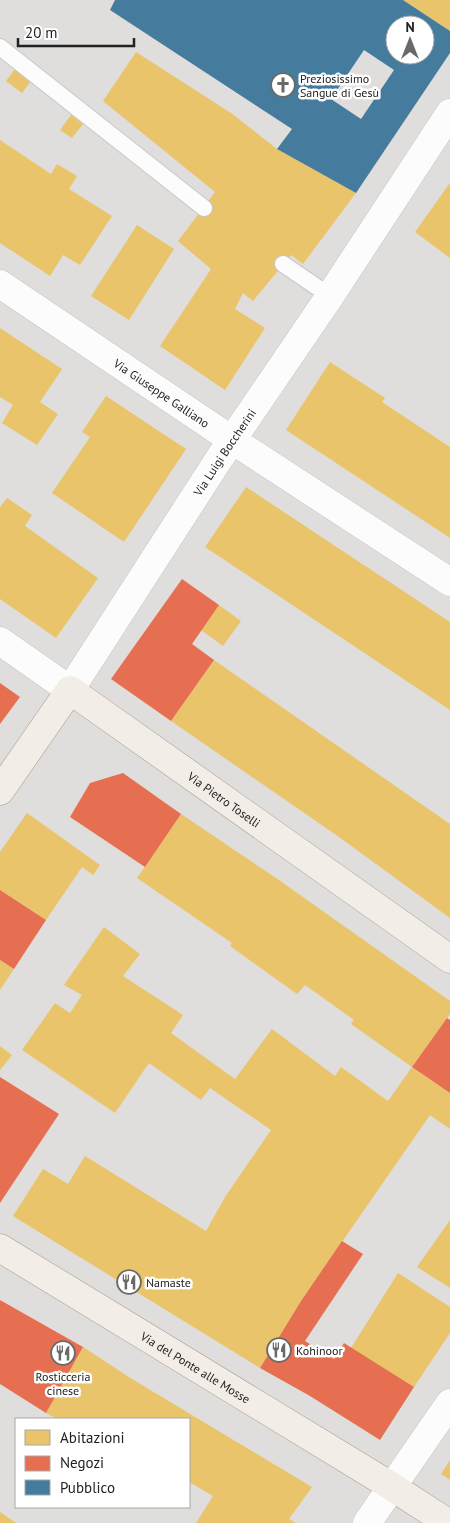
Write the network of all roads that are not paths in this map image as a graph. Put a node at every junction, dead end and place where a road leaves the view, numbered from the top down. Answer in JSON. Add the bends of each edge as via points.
{"nodes":[{"id":1,"x":0,"y":47,"type":"edge"},
{"id":2,"x":450,"y":113,"type":"edge"},
{"id":3,"x":204,"y":208,"type":"dead end"},
{"id":4,"x":283,"y":264,"type":"dead end"},
{"id":5,"x":0,"y":284,"type":"edge"},
{"id":6,"x":330,"y":296,"type":"junction"},
{"id":7,"x":232,"y":440,"type":"junction"},
{"id":8,"x":450,"y":582,"type":"edge"},
{"id":9,"x":0,"y":642,"type":"edge"},
{"id":10,"x":70,"y":690,"type":"junction"},
{"id":11,"x":0,"y":791,"type":"edge"},
{"id":12,"x":450,"y":959,"type":"edge"},
{"id":13,"x":0,"y":1248,"type":"edge"},
{"id":14,"x":450,"y":1402,"type":"edge"},
{"id":15,"x":391,"y":1486,"type":"junction"},
{"id":16,"x":368,"y":1523,"type":"edge"},
{"id":17,"x":448,"y":1523,"type":"edge"}],
"edges":[{"from":1,"to":3,"type":"lane"},
{"from":2,"to":6,"type":"street","name":"Via Luigi Boccherini"},
{"from":4,"to":6,"type":"lane"},
{"from":5,"to":7,"type":"street","name":"Via Giuseppe Galliano"},
{"from":6,"to":7,"type":"street","name":"Via Luigi Boccherini"},
{"from":7,"to":8,"type":"street","name":"Via Giuseppe Galliano"},
{"from":7,"to":10,"type":"street","name":"Via Luigi Boccherini"},
{"from":9,"to":10,"type":"street","name":"Via Pietro Toselli"},
{"from":10,"to":11,"type":"main road","name":"Via Luigi Boccherini"},
{"from":10,"to":12,"type":"main road","name":"Via Pietro Toselli"},
{"from":13,"to":15,"type":"main road","name":"Via del Ponte alle Mosse"},
{"from":14,"to":15,"type":"street"},
{"from":15,"to":16,"type":"street"},
{"from":15,"to":17,"type":"main road","name":"Via del Ponte alle Mosse"}]}
